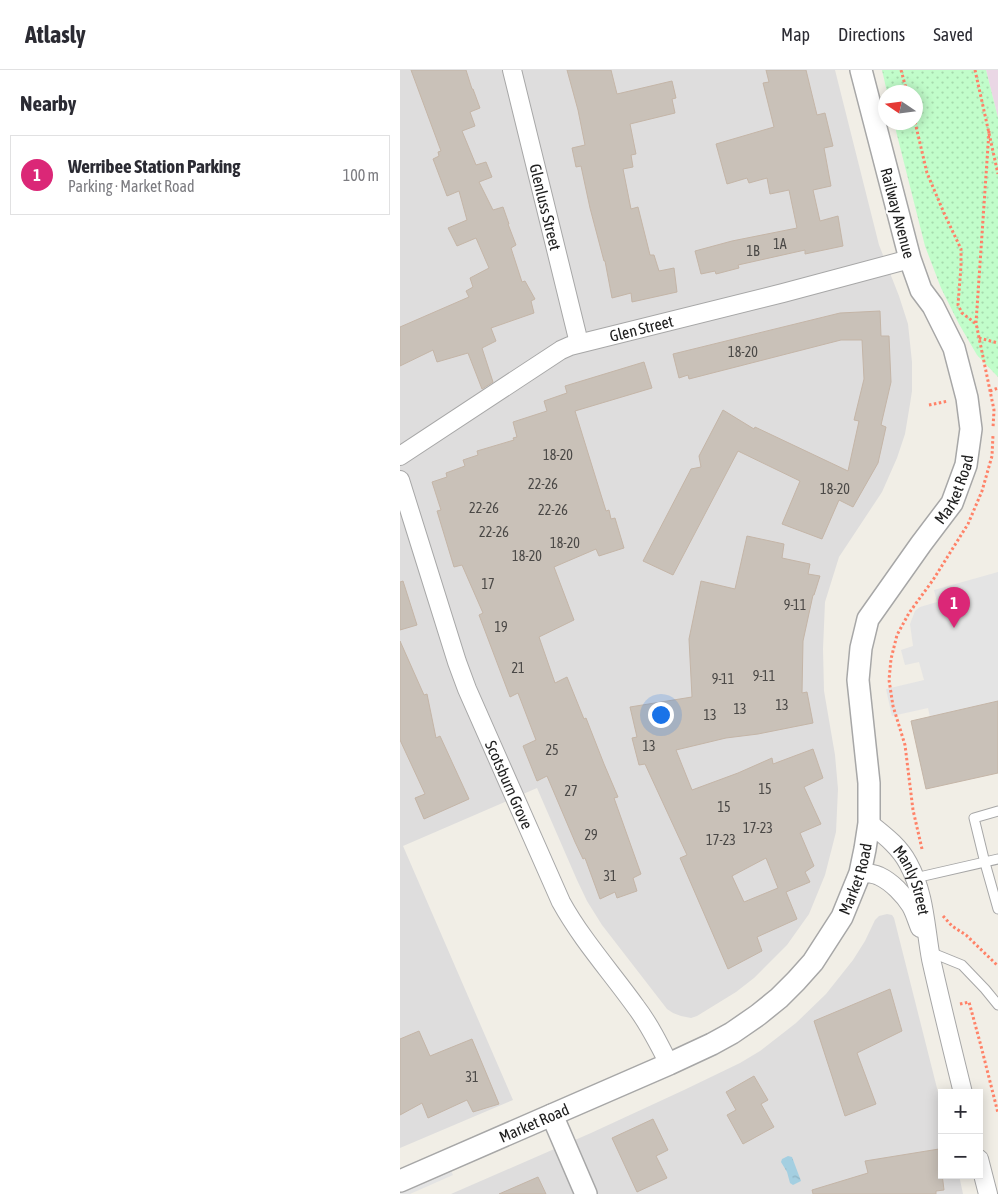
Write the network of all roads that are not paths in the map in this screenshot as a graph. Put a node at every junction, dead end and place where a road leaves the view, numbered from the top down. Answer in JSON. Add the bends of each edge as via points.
{"nodes":[{"id":1,"x":512,"y":70,"type":"edge"},
{"id":2,"x":861,"y":70,"type":"edge"},
{"id":3,"x":910,"y":259,"type":"junction"},
{"id":4,"x":579,"y":343,"type":"junction"},
{"id":5,"x":954,"y":348,"type":"joint"},
{"id":6,"x":400,"y":456,"type":"edge"},
{"id":7,"x":400,"y":480,"type":"edge"},
{"id":8,"x":998,"y":811,"type":"edge"},
{"id":9,"x":869,"y":823,"type":"junction"},
{"id":10,"x":998,"y":859,"type":"edge"},
{"id":11,"x":985,"y":863,"type":"junction"},
{"id":12,"x":860,"y":872,"type":"junction"},
{"id":13,"x":923,"y":877,"type":"junction"},
{"id":14,"x":998,"y":909,"type":"edge"},
{"id":15,"x":930,"y":952,"type":"junction"},
{"id":16,"x":998,"y":1005,"type":"edge"},
{"id":17,"x":670,"y":1064,"type":"junction"},
{"id":18,"x":962,"y":1089,"type":"edge"},
{"id":19,"x":552,"y":1114,"type":"junction"},
{"id":20,"x":983,"y":1175,"type":"edge"},
{"id":21,"x":400,"y":1181,"type":"edge"},
{"id":22,"x":586,"y":1194,"type":"edge"},
{"id":23,"x":988,"y":1194,"type":"edge"}],
"edges":[{"from":1,"to":4,"type":"street","name":"Glenluss Street"},
{"from":2,"to":3,"type":"street","name":"Railway Avenue"},
{"from":3,"to":4,"type":"street","name":"Glen Street"},
{"from":3,"to":5,"type":"street","name":"Railway Avenue","via":[[921,290],[933,306]]},
{"from":4,"to":6,"type":"street","name":"Glen Street","via":[[560,350]]},
{"from":5,"to":9,"type":"street","name":"Market Road","via":[[971,429],[966,465],[952,503],[868,618],[861,648],[858,680],[869,782]]},
{"from":7,"to":17,"type":"street","name":"Scotsburn Grove","via":[[467,690],[561,902],[637,1008]]},
{"from":8,"to":11,"type":"lane","via":[[974,818]]},
{"from":9,"to":12,"type":"street","name":"Market Road"},
{"from":9,"to":13,"type":"street","name":"Manly Street","via":[[892,841]]},
{"from":10,"to":11,"type":"lane"},
{"from":11,"to":13,"type":"lane"},
{"from":11,"to":14,"type":"lane"},
{"from":12,"to":15,"type":"street","name":"Manly Street","via":[[880,876],[905,898],[912,907]]},
{"from":12,"to":17,"type":"street","name":"Market Road","via":[[842,917],[813,962],[796,981],[732,1033]]},
{"from":13,"to":15,"type":"street","name":"Manly Street"},
{"from":15,"to":16,"type":"lane","via":[[962,965]]},
{"from":15,"to":18,"type":"street","name":"Manly Street"},
{"from":17,"to":19,"type":"street","name":"Market Road"},
{"from":19,"to":21,"type":"street","name":"Market Road"},
{"from":19,"to":22,"type":"street"},
{"from":20,"to":23,"type":"street"}]}
